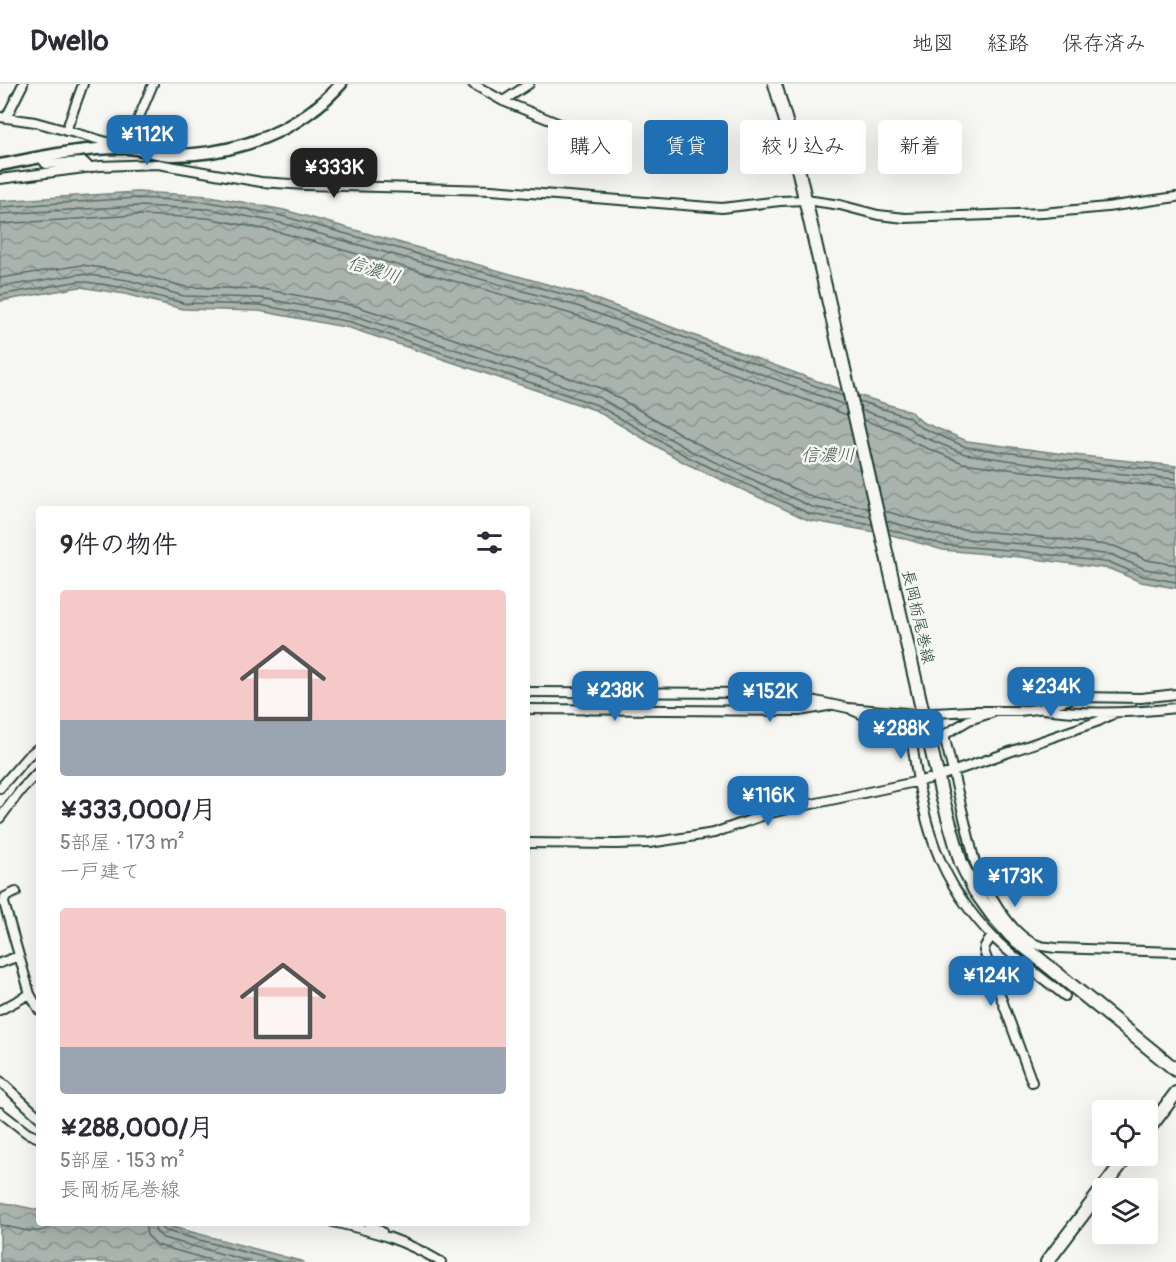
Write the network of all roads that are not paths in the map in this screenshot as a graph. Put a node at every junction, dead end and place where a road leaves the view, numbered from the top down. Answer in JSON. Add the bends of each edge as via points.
{"nodes":[{"id":1,"x":23,"y":84,"type":"edge"},
{"id":2,"x":83,"y":84,"type":"edge"},
{"id":3,"x":153,"y":84,"type":"edge"},
{"id":4,"x":341,"y":84,"type":"edge"},
{"id":5,"x":473,"y":84,"type":"edge"},
{"id":6,"x":529,"y":84,"type":"edge"},
{"id":7,"x":775,"y":84,"type":"edge"},
{"id":8,"x":503,"y":101,"type":"junction"},
{"id":9,"x":3,"y":117,"type":"edge"},
{"id":10,"x":550,"y":120,"type":"edge"},
{"id":11,"x":66,"y":131,"type":"junction"},
{"id":12,"x":132,"y":149,"type":"junction"},
{"id":13,"x":41,"y":158,"type":"junction"},
{"id":14,"x":0,"y":165,"type":"edge"},
{"id":15,"x":90,"y":168,"type":"junction"},
{"id":16,"x":0,"y":179,"type":"edge"},
{"id":17,"x":1176,"y":197,"type":"edge"},
{"id":18,"x":807,"y":206,"type":"junction"},
{"id":19,"x":530,"y":692,"type":"edge"},
{"id":20,"x":1176,"y":694,"type":"edge"},
{"id":21,"x":834,"y":705,"type":"junction"},
{"id":22,"x":848,"y":708,"type":"junction"},
{"id":23,"x":1176,"y":708,"type":"edge"},
{"id":24,"x":530,"y":709,"type":"edge"},
{"id":25,"x":922,"y":709,"type":"junction"},
{"id":26,"x":1038,"y":709,"type":"junction"},
{"id":27,"x":999,"y":711,"type":"junction"},
{"id":28,"x":1113,"y":714,"type":"junction"},
{"id":29,"x":944,"y":735,"type":"junction"},
{"id":30,"x":934,"y":736,"type":"dead end"},
{"id":31,"x":36,"y":750,"type":"edge"},
{"id":32,"x":953,"y":772,"type":"junction"},
{"id":33,"x":36,"y":774,"type":"edge"},
{"id":34,"x":943,"y":775,"type":"dead end"},
{"id":35,"x":929,"y":779,"type":"dead end"},
{"id":36,"x":917,"y":780,"type":"junction"},
{"id":37,"x":0,"y":788,"type":"edge"},
{"id":38,"x":0,"y":818,"type":"edge"},
{"id":39,"x":530,"y":843,"type":"edge"},
{"id":40,"x":16,"y":892,"type":"dead end"},
{"id":41,"x":992,"y":936,"type":"junction"},
{"id":42,"x":1176,"y":952,"type":"edge"},
{"id":43,"x":1033,"y":955,"type":"junction"},
{"id":44,"x":19,"y":956,"type":"junction"},
{"id":45,"x":0,"y":963,"type":"edge"},
{"id":46,"x":30,"y":994,"type":"junction"},
{"id":47,"x":1065,"y":996,"type":"dead end"},
{"id":48,"x":36,"y":1005,"type":"edge"},
{"id":49,"x":0,"y":1010,"type":"edge"},
{"id":50,"x":1176,"y":1070,"type":"edge"},
{"id":51,"x":0,"y":1081,"type":"edge"},
{"id":52,"x":1032,"y":1082,"type":"dead end"},
{"id":53,"x":1176,"y":1093,"type":"edge"},
{"id":54,"x":0,"y":1112,"type":"edge"},
{"id":55,"x":36,"y":1115,"type":"edge"},
{"id":56,"x":1158,"y":1117,"type":"edge"},
{"id":57,"x":36,"y":1137,"type":"edge"},
{"id":58,"x":1120,"y":1166,"type":"edge"},
{"id":59,"x":349,"y":1226,"type":"edge"},
{"id":60,"x":373,"y":1226,"type":"edge"},
{"id":61,"x":388,"y":1236,"type":"junction"},
{"id":62,"x":441,"y":1262,"type":"edge"},
{"id":63,"x":1047,"y":1262,"type":"edge"}],
"edges":[{"from":1,"to":9,"type":"street"},
{"from":2,"to":11,"type":"street"},
{"from":3,"to":12,"type":"street","via":[[139,117]]},
{"from":4,"to":12,"type":"main road","via":[[309,113],[258,141],[195,154]]},
{"from":5,"to":8,"type":"street"},
{"from":6,"to":8,"type":"street"},
{"from":7,"to":18,"type":"main road","name":"長岡栃尾巻線"},
{"from":8,"to":10,"type":"street"},
{"from":9,"to":11,"type":"street"},
{"from":11,"to":12,"type":"street"},
{"from":12,"to":13,"type":"main road"},
{"from":13,"to":14,"type":"main road"},
{"from":13,"to":15,"type":"street","via":[[46,164],[84,162]]},
{"from":15,"to":16,"type":"street"},
{"from":15,"to":18,"type":"street","via":[[158,164],[287,184],[491,190],[694,207],[780,201]]},
{"from":17,"to":18,"type":"street","via":[[1043,213],[905,218],[840,205]]},
{"from":18,"to":25,"type":"main road","name":"長岡栃尾巻線"},
{"from":19,"to":21,"type":"street","via":[[779,693]]},
{"from":20,"to":26,"type":"street","via":[[1077,697]]},
{"from":21,"to":22,"type":"street"},
{"from":21,"to":24,"type":"street","via":[[799,711]]},
{"from":22,"to":25,"type":"street"},
{"from":22,"to":36,"type":"street","via":[[914,736]]},
{"from":23,"to":28,"type":"street"},
{"from":25,"to":27,"type":"street"},
{"from":25,"to":43,"type":"main road","name":"長岡栃尾巻線","via":[[950,831],[967,878],[993,916]]},
{"from":26,"to":27,"type":"street"},
{"from":26,"to":28,"type":"street"},
{"from":27,"to":29,"type":"street","via":[[969,720]]},
{"from":28,"to":32,"type":"street"},
{"from":29,"to":30,"type":"street"},
{"from":29,"to":32,"type":"street"},
{"from":31,"to":37,"type":"street"},
{"from":32,"to":34,"type":"street"},
{"from":32,"to":43,"type":"street","via":[[981,884],[1024,936]]},
{"from":33,"to":38,"type":"street"},
{"from":35,"to":36,"type":"street"},
{"from":36,"to":39,"type":"street","via":[[781,811],[714,833],[649,843]]},
{"from":36,"to":41,"type":"street","via":[[940,864]]},
{"from":40,"to":44,"type":"street","via":[[5,897],[4,903]]},
{"from":41,"to":43,"type":"street"},
{"from":41,"to":52,"type":"street","via":[[984,951]]},
{"from":42,"to":43,"type":"street"},
{"from":43,"to":47,"type":"street"},
{"from":43,"to":50,"type":"main road","name":"長岡栃尾巻線"},
{"from":44,"to":45,"type":"street"},
{"from":44,"to":46,"type":"street"},
{"from":46,"to":48,"type":"street"},
{"from":46,"to":49,"type":"street"},
{"from":51,"to":55,"type":"street"},
{"from":53,"to":56,"type":"main road"},
{"from":54,"to":57,"type":"street"},
{"from":58,"to":63,"type":"main road"},
{"from":59,"to":61,"type":"street"},
{"from":60,"to":61,"type":"street"},
{"from":61,"to":62,"type":"street"}]}
